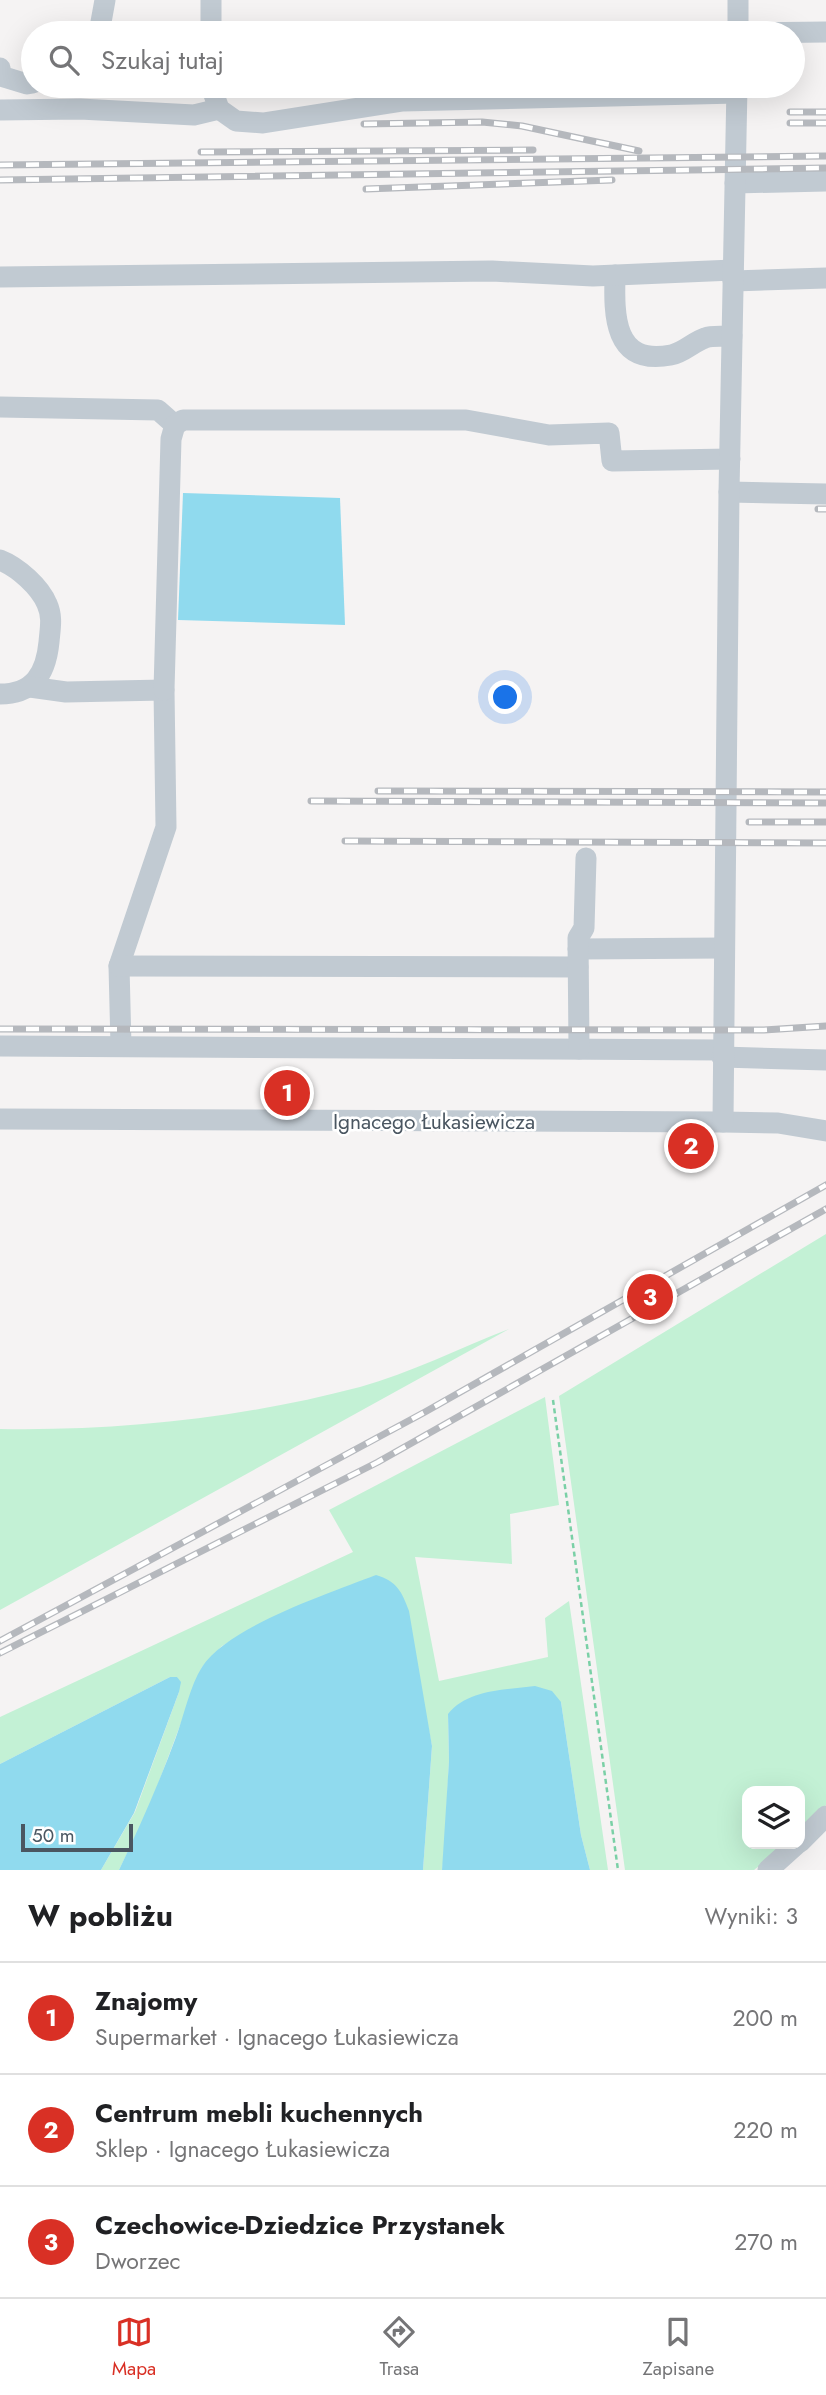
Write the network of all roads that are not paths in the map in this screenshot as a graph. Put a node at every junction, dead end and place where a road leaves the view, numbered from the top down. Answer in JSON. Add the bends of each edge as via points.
{"nodes":[{"id":1,"x":105,"y":0,"type":"edge"},
{"id":2,"x":211,"y":0,"type":"edge"},
{"id":3,"x":738,"y":0,"type":"edge"},
{"id":4,"x":101,"y":21,"type":"edge"},
{"id":5,"x":211,"y":21,"type":"edge"},
{"id":6,"x":738,"y":21,"type":"edge"},
{"id":7,"x":805,"y":32,"type":"edge"},
{"id":8,"x":826,"y":32,"type":"edge"},
{"id":9,"x":0,"y":68,"type":"edge"},
{"id":10,"x":21,"y":80,"type":"edge"},
{"id":11,"x":215,"y":98,"type":"edge"},
{"id":12,"x":464,"y":98,"type":"edge"},
{"id":13,"x":737,"y":98,"type":"edge"},
{"id":14,"x":0,"y":110,"type":"edge"},
{"id":15,"x":219,"y":110,"type":"junction"},
{"id":16,"x":826,"y":181,"type":"edge"},
{"id":17,"x":735,"y":183,"type":"junction"},
{"id":18,"x":615,"y":275,"type":"junction"},
{"id":19,"x":733,"y":275,"type":"junction"},
{"id":20,"x":0,"y":276,"type":"edge"},
{"id":21,"x":826,"y":278,"type":"edge"},
{"id":22,"x":732,"y":336,"type":"junction"},
{"id":23,"x":0,"y":407,"type":"edge"},
{"id":24,"x":175,"y":425,"type":"junction"},
{"id":25,"x":730,"y":459,"type":"junction"},
{"id":26,"x":729,"y":492,"type":"junction"},
{"id":27,"x":826,"y":494,"type":"edge"},
{"id":28,"x":0,"y":560,"type":"edge"},
{"id":29,"x":30,"y":687,"type":"junction"},
{"id":30,"x":164,"y":690,"type":"junction"},
{"id":31,"x":0,"y":694,"type":"edge"},
{"id":32,"x":586,"y":859,"type":"dead end"},
{"id":33,"x":723,"y":948,"type":"junction"},
{"id":34,"x":578,"y":958,"type":"junction"},
{"id":35,"x":119,"y":966,"type":"junction"},
{"id":36,"x":0,"y":1046,"type":"edge"},
{"id":37,"x":121,"y":1046,"type":"junction"},
{"id":38,"x":579,"y":1049,"type":"junction"},
{"id":39,"x":722,"y":1054,"type":"junction"},
{"id":40,"x":826,"y":1060,"type":"edge"},
{"id":41,"x":0,"y":1119,"type":"edge"},
{"id":42,"x":723,"y":1122,"type":"junction"},
{"id":43,"x":826,"y":1131,"type":"edge"},
{"id":44,"x":826,"y":1816,"type":"edge"},
{"id":45,"x":805,"y":1837,"type":"edge"},
{"id":46,"x":792,"y":1849,"type":"edge"},
{"id":47,"x":768,"y":1870,"type":"edge"}],
"edges":[{"from":1,"to":4,"type":"street"},
{"from":2,"to":5,"type":"street"},
{"from":3,"to":6,"type":"street"},
{"from":7,"to":8,"type":"street"},
{"from":9,"to":10,"type":"street","via":[[1,76]]},
{"from":11,"to":15,"type":"street"},
{"from":12,"to":15,"type":"street","via":[[403,100],[263,123],[236,121]]},
{"from":13,"to":17,"type":"street"},
{"from":14,"to":15,"type":"street","via":[[194,115]]},
{"from":16,"to":17,"type":"street"},
{"from":17,"to":19,"type":"street"},
{"from":18,"to":19,"type":"street"},
{"from":18,"to":20,"type":"street","via":[[492,271]]},
{"from":18,"to":22,"type":"street","via":[[614,314],[619,334],[631,348],[672,355],[706,337]]},
{"from":19,"to":21,"type":"street"},
{"from":19,"to":22,"type":"street"},
{"from":22,"to":25,"type":"street"},
{"from":23,"to":24,"type":"street","via":[[158,410]]},
{"from":24,"to":25,"type":"street","via":[[183,420],[466,419],[549,435],[609,433],[612,461]]},
{"from":24,"to":30,"type":"street","via":[[164,600]]},
{"from":25,"to":26,"type":"street"},
{"from":26,"to":27,"type":"street"},
{"from":26,"to":33,"type":"street"},
{"from":28,"to":29,"type":"street","via":[[40,590],[51,618],[47,666]]},
{"from":29,"to":30,"type":"street","via":[[66,692]]},
{"from":29,"to":31,"type":"street"},
{"from":30,"to":35,"type":"street","via":[[166,827]]},
{"from":32,"to":34,"type":"street","via":[[584,928],[578,938]]},
{"from":33,"to":34,"type":"street"},
{"from":33,"to":39,"type":"street"},
{"from":34,"to":35,"type":"street"},
{"from":34,"to":38,"type":"street"},
{"from":35,"to":37,"type":"street"},
{"from":36,"to":37,"type":"street"},
{"from":37,"to":38,"type":"street"},
{"from":38,"to":39,"type":"street"},
{"from":39,"to":40,"type":"street"},
{"from":39,"to":42,"type":"street"},
{"from":41,"to":42,"type":"street","name":"Ignacego Łukasiewicza"},
{"from":42,"to":43,"type":"street","name":"Ignacego Łukasiewicza"},
{"from":44,"to":45,"type":"street"},
{"from":46,"to":47,"type":"street"}]}
